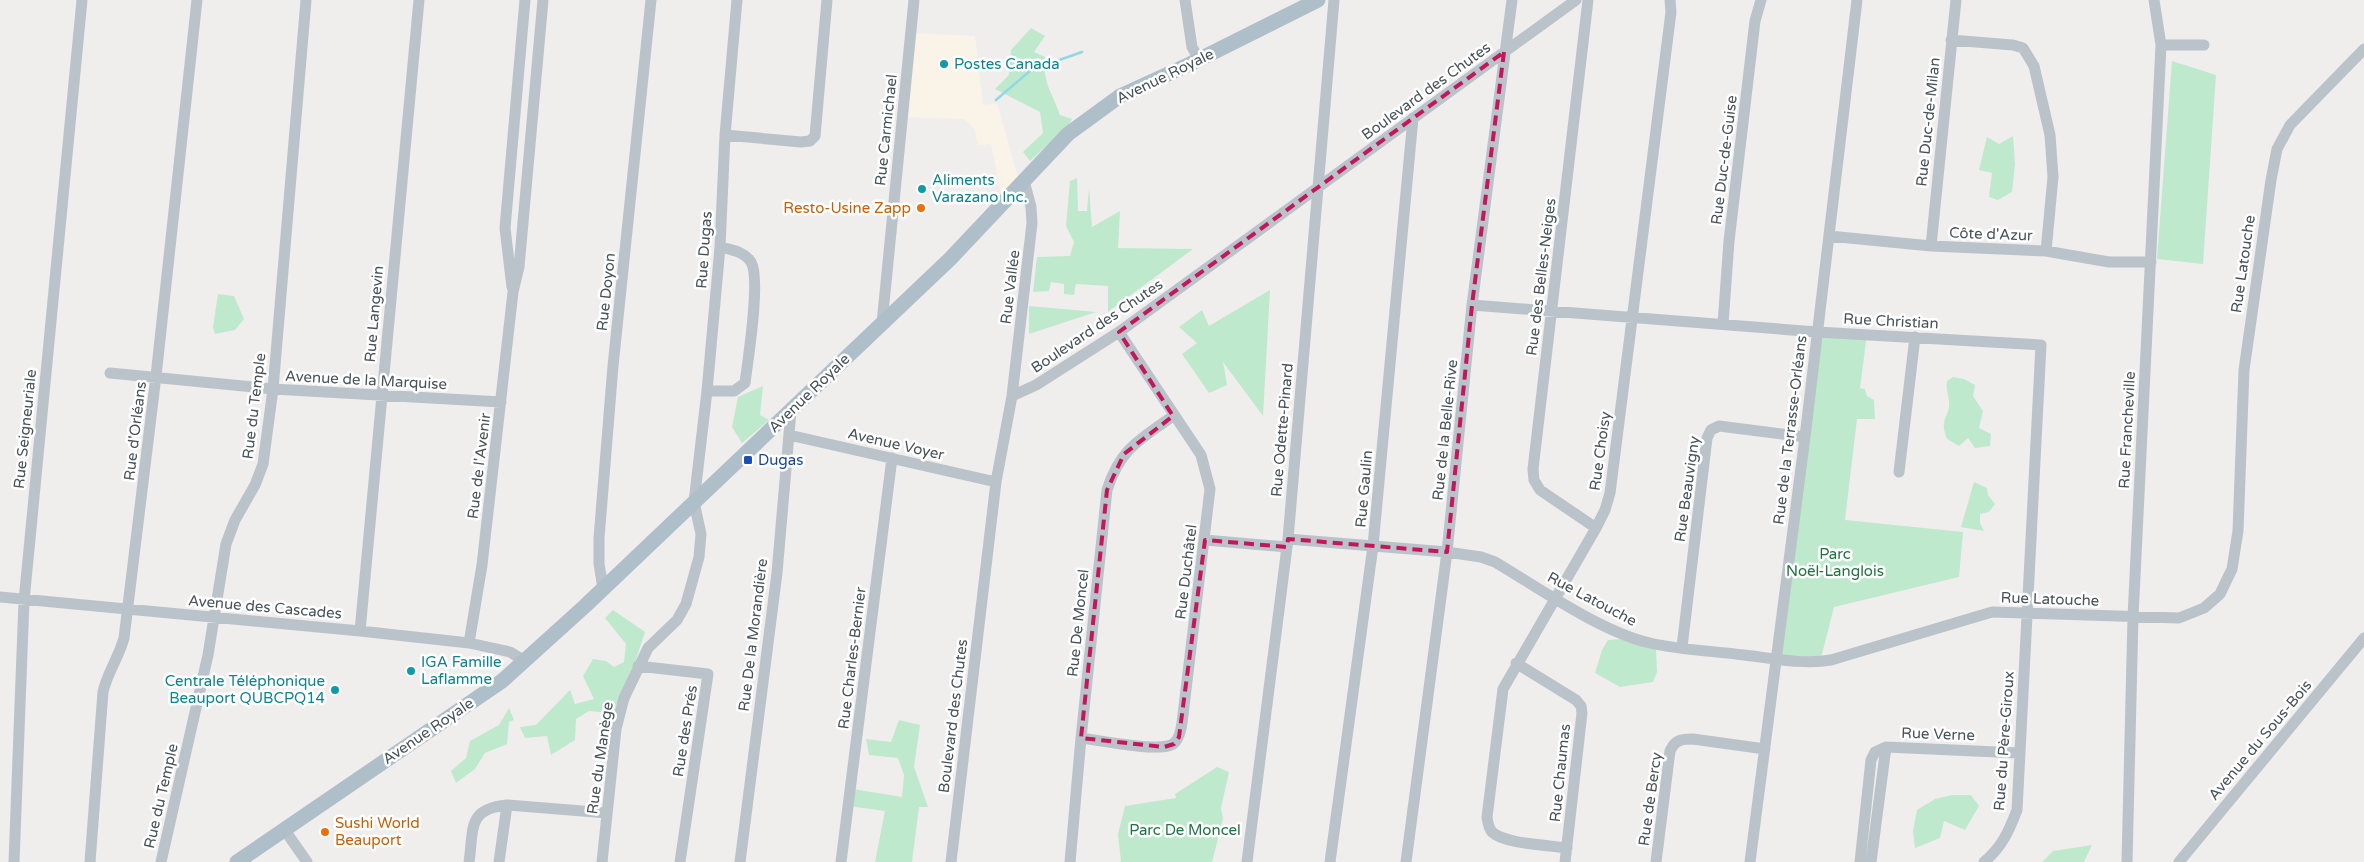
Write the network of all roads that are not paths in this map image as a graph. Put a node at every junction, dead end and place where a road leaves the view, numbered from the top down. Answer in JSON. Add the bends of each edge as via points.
{"nodes":[{"id":1,"x":82,"y":0,"type":"edge"},
{"id":2,"x":197,"y":0,"type":"edge"},
{"id":3,"x":306,"y":0,"type":"edge"},
{"id":4,"x":418,"y":0,"type":"edge"},
{"id":5,"x":525,"y":0,"type":"edge"},
{"id":6,"x":543,"y":0,"type":"edge"},
{"id":7,"x":651,"y":0,"type":"edge"},
{"id":8,"x":737,"y":0,"type":"edge"},
{"id":9,"x":827,"y":0,"type":"edge"},
{"id":10,"x":914,"y":0,"type":"edge"},
{"id":11,"x":1186,"y":0,"type":"edge"},
{"id":12,"x":1318,"y":0,"type":"edge"},
{"id":13,"x":1334,"y":0,"type":"edge"},
{"id":14,"x":1512,"y":0,"type":"edge"},
{"id":15,"x":1576,"y":0,"type":"edge"},
{"id":16,"x":1588,"y":0,"type":"edge"},
{"id":17,"x":1670,"y":0,"type":"edge"},
{"id":18,"x":1761,"y":0,"type":"edge"},
{"id":19,"x":1856,"y":0,"type":"edge"},
{"id":20,"x":1956,"y":0,"type":"edge"},
{"id":21,"x":2154,"y":0,"type":"edge"},
{"id":22,"x":1951,"y":40,"type":"junction"},
{"id":23,"x":2161,"y":45,"type":"junction"},
{"id":24,"x":2204,"y":45,"type":"dead end"},
{"id":25,"x":2364,"y":49,"type":"edge"},
{"id":26,"x":1504,"y":52,"type":"junction"},
{"id":27,"x":1199,"y":60,"type":"junction"},
{"id":28,"x":1413,"y":118,"type":"junction"},
{"id":29,"x":725,"y":135,"type":"junction"},
{"id":30,"x":1024,"y":181,"type":"junction"},
{"id":31,"x":1316,"y":189,"type":"junction"},
{"id":32,"x":1829,"y":236,"type":"junction"},
{"id":33,"x":1930,"y":246,"type":"junction"},
{"id":34,"x":720,"y":247,"type":"junction"},
{"id":35,"x":2046,"y":251,"type":"junction"},
{"id":36,"x":2151,"y":262,"type":"junction"},
{"id":37,"x":513,"y":292,"type":"junction"},
{"id":38,"x":1472,"y":305,"type":"junction"},
{"id":39,"x":1552,"y":311,"type":"junction"},
{"id":40,"x":1633,"y":318,"type":"junction"},
{"id":41,"x":882,"y":323,"type":"junction"},
{"id":42,"x":1723,"y":324,"type":"junction"},
{"id":43,"x":1119,"y":332,"type":"junction"},
{"id":44,"x":1817,"y":332,"type":"junction"},
{"id":45,"x":1915,"y":337,"type":"junction"},
{"id":46,"x":110,"y":373,"type":"dead end"},
{"id":47,"x":156,"y":376,"type":"junction"},
{"id":48,"x":273,"y":389,"type":"junction"},
{"id":49,"x":707,"y":391,"type":"junction"},
{"id":50,"x":382,"y":396,"type":"junction"},
{"id":51,"x":1012,"y":396,"type":"junction"},
{"id":52,"x":501,"y":402,"type":"junction"},
{"id":53,"x":791,"y":411,"type":"junction"},
{"id":54,"x":1173,"y":416,"type":"junction"},
{"id":55,"x":789,"y":435,"type":"junction"},
{"id":56,"x":1805,"y":438,"type":"junction"},
{"id":57,"x":892,"y":458,"type":"junction"},
{"id":58,"x":1899,"y":472,"type":"dead end"},
{"id":59,"x":996,"y":482,"type":"junction"},
{"id":60,"x":694,"y":502,"type":"junction"},
{"id":61,"x":1596,"y":528,"type":"junction"},
{"id":62,"x":1205,"y":540,"type":"junction"},
{"id":63,"x":1287,"y":543,"type":"junction"},
{"id":64,"x":1374,"y":546,"type":"junction"},
{"id":65,"x":1447,"y":552,"type":"junction"},
{"id":66,"x":603,"y":588,"type":"junction"},
{"id":67,"x":1554,"y":597,"type":"junction"},
{"id":68,"x":0,"y":598,"type":"edge"},
{"id":69,"x":24,"y":601,"type":"junction"},
{"id":70,"x":128,"y":609,"type":"junction"},
{"id":71,"x":2028,"y":613,"type":"junction"},
{"id":72,"x":214,"y":617,"type":"junction"},
{"id":73,"x":2133,"y":617,"type":"junction"},
{"id":74,"x":360,"y":631,"type":"junction"},
{"id":75,"x":2364,"y":638,"type":"edge"},
{"id":76,"x":469,"y":644,"type":"junction"},
{"id":77,"x":1682,"y":647,"type":"junction"},
{"id":78,"x":1778,"y":659,"type":"junction"},
{"id":79,"x":523,"y":660,"type":"junction"},
{"id":80,"x":1516,"y":663,"type":"junction"},
{"id":81,"x":638,"y":666,"type":"junction"},
{"id":82,"x":1081,"y":738,"type":"junction"},
{"id":83,"x":1886,"y":747,"type":"junction"},
{"id":84,"x":1765,"y":749,"type":"junction"},
{"id":85,"x":2018,"y":752,"type":"junction"},
{"id":86,"x":507,"y":805,"type":"junction"},
{"id":87,"x":607,"y":813,"type":"junction"},
{"id":88,"x":284,"y":829,"type":"junction"},
{"id":89,"x":1567,"y":848,"type":"junction"},
{"id":90,"x":14,"y":862,"type":"edge"},
{"id":91,"x":90,"y":862,"type":"edge"},
{"id":92,"x":161,"y":862,"type":"edge"},
{"id":93,"x":237,"y":862,"type":"edge"},
{"id":94,"x":307,"y":862,"type":"edge"},
{"id":95,"x":468,"y":862,"type":"edge"},
{"id":96,"x":499,"y":862,"type":"edge"},
{"id":97,"x":602,"y":862,"type":"edge"},
{"id":98,"x":680,"y":862,"type":"edge"},
{"id":99,"x":740,"y":862,"type":"edge"},
{"id":100,"x":841,"y":862,"type":"edge"},
{"id":101,"x":950,"y":862,"type":"edge"},
{"id":102,"x":1070,"y":862,"type":"edge"},
{"id":103,"x":1247,"y":862,"type":"edge"},
{"id":104,"x":1330,"y":862,"type":"edge"},
{"id":105,"x":1406,"y":862,"type":"edge"},
{"id":106,"x":1565,"y":862,"type":"edge"},
{"id":107,"x":1656,"y":862,"type":"edge"},
{"id":108,"x":1750,"y":862,"type":"edge"},
{"id":109,"x":1860,"y":862,"type":"edge"},
{"id":110,"x":1871,"y":862,"type":"edge"},
{"id":111,"x":1984,"y":862,"type":"edge"},
{"id":112,"x":2127,"y":862,"type":"edge"},
{"id":113,"x":2179,"y":862,"type":"edge"}],
"edges":[{"from":1,"to":69,"type":"street","name":"Rue Seigneuriale"},
{"from":2,"to":47,"type":"street","name":"Rue d'Orléans"},
{"from":3,"to":48,"type":"street","name":"Rue du Temple"},
{"from":4,"to":50,"type":"street","name":"Rue Langevin"},
{"from":5,"to":37,"type":"street","name":"Rue de l'Avenir","via":[[505,228]]},
{"from":6,"to":37,"type":"street","name":"Rue de l'Avenir","via":[[519,267]]},
{"from":7,"to":66,"type":"street","name":"Rue Doyon","via":[[613,366],[600,528],[599,564]]},
{"from":8,"to":29,"type":"street","name":"Rue Dugas"},
{"from":9,"to":29,"type":"street","via":[[814,136],[810,141],[801,142]]},
{"from":10,"to":41,"type":"street","name":"Rue Carmichael"},
{"from":11,"to":27,"type":"street","via":[[1192,47]]},
{"from":12,"to":27,"type":"main road","name":"Avenue Royale"},
{"from":13,"to":31,"type":"street","name":"Rue Odette-Pinard"},
{"from":14,"to":26,"type":"street","name":"Rue de la Belle-Rive"},
{"from":15,"to":26,"type":"street","name":"Boulevard des Chutes"},
{"from":16,"to":39,"type":"street","name":"Rue des Belles-Neiges"},
{"from":17,"to":40,"type":"street","name":"Rue Choisy","via":[[1670,22]]},
{"from":18,"to":42,"type":"street","name":"Rue Duc-de-Guise","via":[[1755,21]]},
{"from":19,"to":32,"type":"street","name":"Rue de la Terrasse-Orléans"},
{"from":20,"to":22,"type":"street","name":"Rue Duc-de-Milan"},
{"from":21,"to":23,"type":"street","name":"Rue Francheville"},
{"from":22,"to":33,"type":"street","name":"Rue Duc-de-Milan"},
{"from":22,"to":35,"type":"street","via":[[2023,48],[2034,66],[2053,159]]},
{"from":23,"to":24,"type":"street"},
{"from":23,"to":36,"type":"street","name":"Rue Francheville"},
{"from":25,"to":73,"type":"street","name":"Rue Latouche","via":[[2290,125],[2278,149],[2270,180],[2244,370],[2238,531],[2232,569],[2220,594],[2204,608],[2179,618]]},
{"from":26,"to":28,"type":"street","name":"Boulevard des Chutes"},
{"from":26,"to":38,"type":"street","name":"Rue de la Belle-Rive"},
{"from":27,"to":30,"type":"main road","name":"Avenue Royale","via":[[1120,96],[1068,134]]},
{"from":28,"to":31,"type":"street","name":"Boulevard des Chutes"},
{"from":28,"to":64,"type":"street","name":"Rue Gaulin"},
{"from":29,"to":34,"type":"street","name":"Rue Dugas"},
{"from":30,"to":41,"type":"main road","name":"Avenue Royale","via":[[951,258]]},
{"from":30,"to":51,"type":"street","name":"Rue Vallée","via":[[1032,207],[1032,223]]},
{"from":31,"to":43,"type":"street","name":"Boulevard des Chutes"},
{"from":31,"to":63,"type":"street","name":"Rue Odette-Pinard"},
{"from":32,"to":33,"type":"street","name":"Côte d'Azur"},
{"from":32,"to":44,"type":"street","name":"Rue de la Terrasse-Orléans"},
{"from":33,"to":35,"type":"street","name":"Côte d'Azur"},
{"from":34,"to":49,"type":"street","name":"Rue Dugas"},
{"from":34,"to":49,"type":"street","via":[[744,254],[755,275],[750,339],[745,382],[734,391]]},
{"from":35,"to":36,"type":"street","name":"Côte d'Azur","via":[[2109,262]]},
{"from":36,"to":73,"type":"street","name":"Rue Francheville"},
{"from":37,"to":52,"type":"street","name":"Rue de l'Avenir"},
{"from":38,"to":39,"type":"street","name":"Rue Christian"},
{"from":38,"to":65,"type":"street","name":"Rue de la Belle-Rive"},
{"from":39,"to":40,"type":"street","name":"Rue Christian"},
{"from":39,"to":61,"type":"street","name":"Rue des Belles-Neiges","via":[[1534,480],[1540,490]]},
{"from":40,"to":42,"type":"street","name":"Rue Christian"},
{"from":40,"to":61,"type":"street","name":"Rue Choisy","via":[[1610,492]]},
{"from":41,"to":53,"type":"main road","name":"Avenue Royale"},
{"from":42,"to":44,"type":"street","name":"Rue Christian"},
{"from":43,"to":51,"type":"street","name":"Boulevard des Chutes","via":[[1036,385]]},
{"from":43,"to":54,"type":"street","name":"Rue Duchâtel"},
{"from":44,"to":45,"type":"street","name":"Rue Christian"},
{"from":44,"to":56,"type":"street","name":"Rue de la Terrasse-Orléans"},
{"from":45,"to":58,"type":"street"},
{"from":45,"to":71,"type":"street","name":"Rue Christian","via":[[2041,345]]},
{"from":46,"to":47,"type":"street","name":"Avenue de la Marquise"},
{"from":47,"to":48,"type":"street","name":"Avenue de la Marquise"},
{"from":47,"to":70,"type":"street","name":"Rue d'Orléans"},
{"from":48,"to":50,"type":"street","name":"Avenue de la Marquise"},
{"from":48,"to":72,"type":"street","name":"Rue du Temple","via":[[263,464],[226,544]]},
{"from":49,"to":60,"type":"street","name":"Rue Dugas"},
{"from":50,"to":52,"type":"street","name":"Avenue de la Marquise"},
{"from":50,"to":74,"type":"street","name":"Rue Langevin"},
{"from":51,"to":59,"type":"street","name":"Boulevard des Chutes"},
{"from":52,"to":76,"type":"street","name":"Rue de l'Avenir","via":[[482,565]]},
{"from":53,"to":55,"type":"street","name":"Rue De la Morandière"},
{"from":53,"to":60,"type":"main road","name":"Avenue Royale"},
{"from":54,"to":62,"type":"street","name":"Rue Duchâtel","via":[[1201,455],[1206,472],[1210,489]]},
{"from":54,"to":82,"type":"street","name":"Rue De Moncel","via":[[1124,454],[1114,470],[1108,490]]},
{"from":55,"to":57,"type":"street","name":"Avenue Voyer"},
{"from":55,"to":99,"type":"street","name":"Rue De la Morandière","via":[[777,573]]},
{"from":56,"to":77,"type":"street","name":"Rue Beauvigny","via":[[1719,426],[1711,430],[1707,438]]},
{"from":56,"to":78,"type":"street","name":"Rue de la Terrasse-Orléans"},
{"from":57,"to":59,"type":"street","name":"Avenue Voyer"},
{"from":57,"to":100,"type":"street","name":"Rue Charles-Bernier"},
{"from":59,"to":101,"type":"street","name":"Boulevard des Chutes"},
{"from":60,"to":66,"type":"main road","name":"Avenue Royale"},
{"from":60,"to":81,"type":"street","name":"Rue du Manège","via":[[701,534],[695,575],[686,604],[677,620],[648,648]]},
{"from":61,"to":67,"type":"street","name":"Rue Choisy"},
{"from":62,"to":63,"type":"street","name":"Rue Latouche"},
{"from":62,"to":82,"type":"street","name":"Rue Duchâtel","via":[[1182,724],[1174,744],[1164,747]]},
{"from":63,"to":64,"type":"street","name":"Rue Latouche"},
{"from":63,"to":103,"type":"street","name":"Rue Odette-Pinard"},
{"from":64,"to":65,"type":"street","name":"Rue Latouche"},
{"from":64,"to":104,"type":"street","name":"Rue Gaulin"},
{"from":65,"to":67,"type":"street","name":"Rue Latouche","via":[[1495,562]]},
{"from":65,"to":105,"type":"street","name":"Rue de la Belle-Rive"},
{"from":66,"to":79,"type":"main road","name":"Avenue Royale"},
{"from":67,"to":77,"type":"street","name":"Rue Latouche","via":[[1628,636],[1649,643]]},
{"from":67,"to":80,"type":"street","name":"Rue Choisy"},
{"from":68,"to":69,"type":"street","name":"Avenue des Cascades"},
{"from":69,"to":70,"type":"street","name":"Avenue des Cascades"},
{"from":69,"to":90,"type":"street","name":"Rue Seigneuriale"},
{"from":70,"to":72,"type":"street","name":"Avenue des Cascades"},
{"from":70,"to":91,"type":"street","name":"Rue d'Orléans","via":[[120,654],[106,678],[103,692]]},
{"from":71,"to":73,"type":"street","name":"Rue Latouche"},
{"from":71,"to":78,"type":"street","name":"Rue Latouche","via":[[1992,612],[1831,660]]},
{"from":71,"to":85,"type":"street","name":"Rue du Père-Giroux"},
{"from":72,"to":74,"type":"street","name":"Avenue des Cascades"},
{"from":72,"to":92,"type":"street","name":"Rue du Temple"},
{"from":73,"to":112,"type":"street","name":"Rue Francheville"},
{"from":74,"to":76,"type":"street","name":"Avenue des Cascades"},
{"from":75,"to":113,"type":"street","name":"Avenue du Sous-Bois"},
{"from":76,"to":79,"type":"street","name":"Avenue des Cascades","via":[[510,652]]},
{"from":77,"to":78,"type":"street","name":"Rue Latouche"},
{"from":78,"to":84,"type":"street","name":"Rue de la Terrasse-Orléans"},
{"from":79,"to":88,"type":"main road","name":"Avenue Royale","via":[[502,681]]},
{"from":80,"to":89,"type":"street","name":"Rue Chaumas","via":[[1581,706]]},
{"from":80,"to":89,"type":"street","name":"Rue Choisy","via":[[1500,697],[1488,826],[1493,833],[1504,838]]},
{"from":81,"to":87,"type":"street","name":"Rue du Manège","via":[[624,698],[616,729]]},
{"from":81,"to":98,"type":"street","name":"Rue des Prés","via":[[708,674]]},
{"from":82,"to":102,"type":"street","name":"Rue De Moncel"},
{"from":83,"to":85,"type":"street","name":"Rue Verne"},
{"from":83,"to":109,"type":"street","name":"Rue Verne","via":[[1875,752],[1871,760]]},
{"from":83,"to":110,"type":"street","name":"Rue Verne"},
{"from":84,"to":107,"type":"street","name":"Rue de Bercy","via":[[1693,739],[1674,742],[1670,751]]},
{"from":84,"to":108,"type":"street","name":"Rue de la Terrasse-Orléans"},
{"from":85,"to":111,"type":"street","name":"Rue du Père-Giroux","via":[[2016,810],[2008,835]]},
{"from":86,"to":87,"type":"street"},
{"from":86,"to":95,"type":"street","via":[[481,811],[475,822]]},
{"from":86,"to":96,"type":"street"},
{"from":87,"to":97,"type":"street","name":"Rue du Manège"},
{"from":88,"to":93,"type":"main road","name":"Avenue Royale"},
{"from":88,"to":94,"type":"street"},
{"from":89,"to":106,"type":"street","name":"Rue Chaumas"}]}
